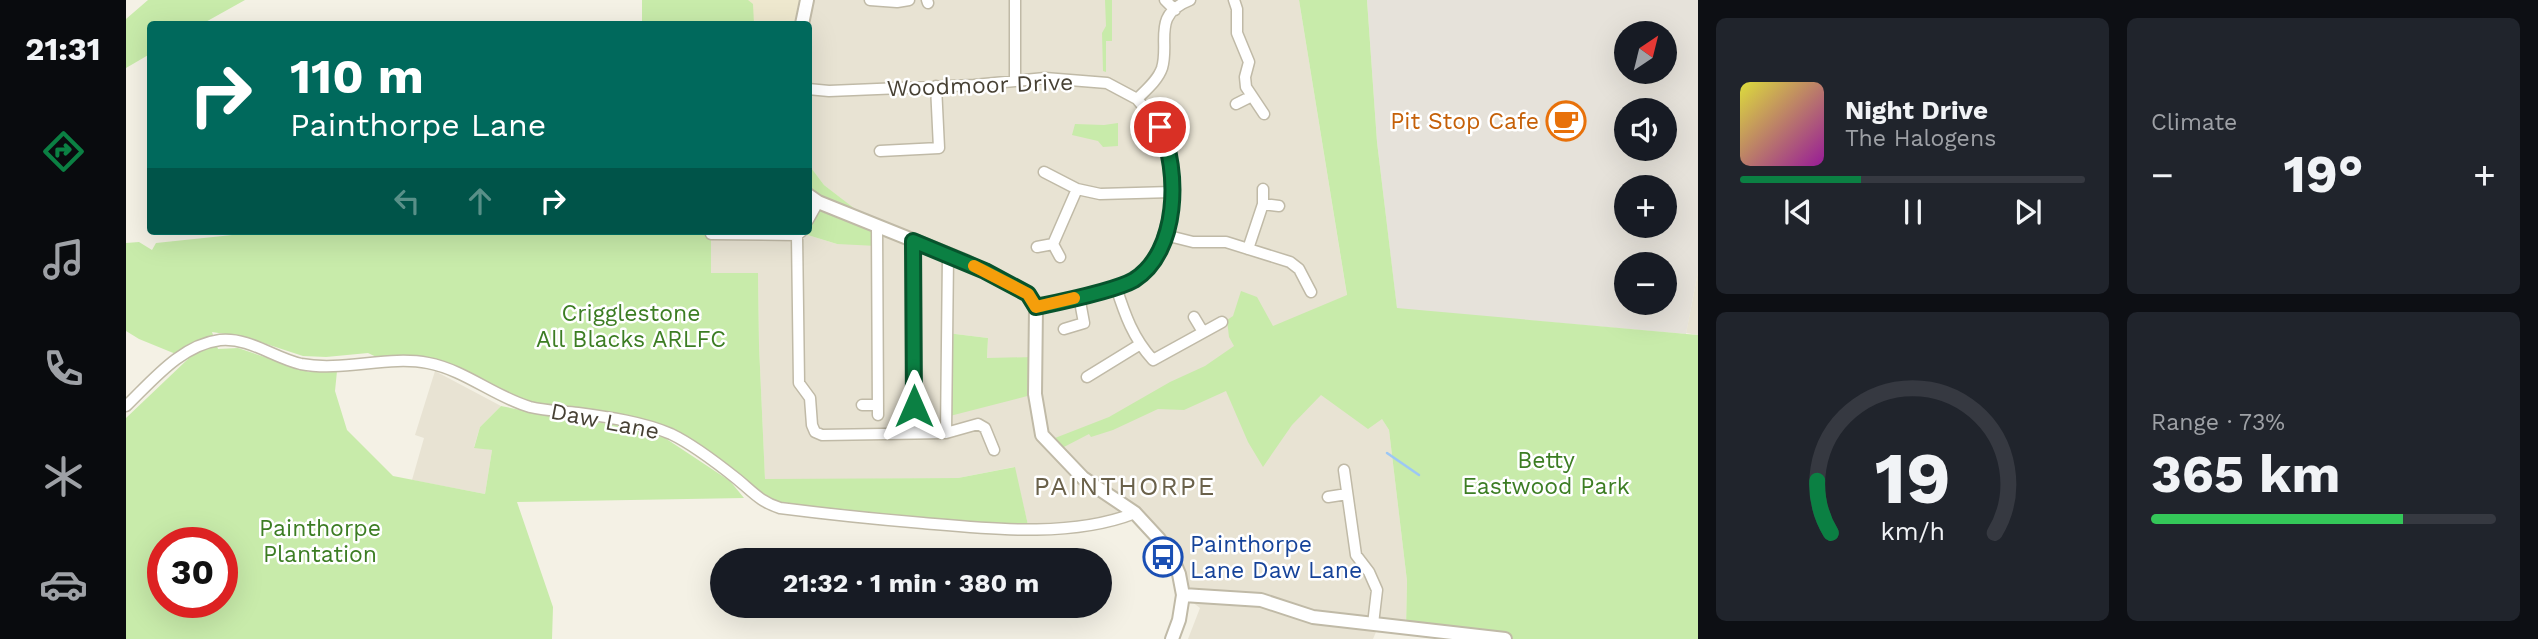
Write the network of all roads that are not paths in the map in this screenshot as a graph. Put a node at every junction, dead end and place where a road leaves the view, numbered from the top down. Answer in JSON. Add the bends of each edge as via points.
{"nodes":[{"id":1,"x":807,"y":0,"type":"edge"},
{"id":2,"x":870,"y":0,"type":"edge"},
{"id":3,"x":909,"y":0,"type":"edge"},
{"id":4,"x":1015,"y":0,"type":"edge"},
{"id":5,"x":1165,"y":0,"type":"edge"},
{"id":6,"x":1190,"y":0,"type":"edge"},
{"id":7,"x":1234,"y":0,"type":"edge"},
{"id":8,"x":1175,"y":10,"type":"junction"},
{"id":9,"x":803,"y":21,"type":"edge"},
{"id":10,"x":1015,"y":80,"type":"junction"},
{"id":11,"x":936,"y":86,"type":"junction"},
{"id":12,"x":812,"y":89,"type":"edge"},
{"id":13,"x":1250,"y":97,"type":"junction"},
{"id":14,"x":1138,"y":99,"type":"junction"},
{"id":15,"x":1236,"y":104,"type":"dead end"},
{"id":16,"x":1264,"y":114,"type":"dead end"},
{"id":17,"x":880,"y":151,"type":"dead end"},
{"id":18,"x":1044,"y":172,"type":"dead end"},
{"id":19,"x":1077,"y":189,"type":"junction"},
{"id":20,"x":1263,"y":189,"type":"dead end"},
{"id":21,"x":1172,"y":192,"type":"junction"},
{"id":22,"x":813,"y":198,"type":"edge"},
{"id":23,"x":1264,"y":204,"type":"junction"},
{"id":24,"x":1279,"y":206,"type":"dead end"},
{"id":25,"x":877,"y":226,"type":"junction"},
{"id":26,"x":800,"y":235,"type":"edge"},
{"id":27,"x":1166,"y":235,"type":"junction"},
{"id":28,"x":913,"y":241,"type":"junction"},
{"id":29,"x":1053,"y":244,"type":"junction"},
{"id":30,"x":1037,"y":247,"type":"dead end"},
{"id":31,"x":1248,"y":249,"type":"junction"},
{"id":32,"x":948,"y":255,"type":"junction"},
{"id":33,"x":1060,"y":257,"type":"dead end"},
{"id":34,"x":1116,"y":287,"type":"junction"},
{"id":35,"x":1311,"y":292,"type":"dead end"},
{"id":36,"x":1079,"y":296,"type":"junction"},
{"id":37,"x":1036,"y":307,"type":"junction"},
{"id":38,"x":1194,"y":317,"type":"dead end"},
{"id":39,"x":1222,"y":322,"type":"dead end"},
{"id":40,"x":1064,"y":329,"type":"dead end"},
{"id":41,"x":1203,"y":332,"type":"junction"},
{"id":42,"x":1139,"y":345,"type":"junction"},
{"id":43,"x":1087,"y":377,"type":"dead end"},
{"id":44,"x":862,"y":405,"type":"dead end"},
{"id":45,"x":126,"y":406,"type":"edge"},
{"id":46,"x":914,"y":433,"type":"junction"},
{"id":47,"x":946,"y":433,"type":"junction"},
{"id":48,"x":994,"y":450,"type":"dead end"},
{"id":49,"x":1344,"y":470,"type":"dead end"},
{"id":50,"x":1347,"y":494,"type":"junction"},
{"id":51,"x":1328,"y":497,"type":"dead end"},
{"id":52,"x":1135,"y":513,"type":"junction"},
{"id":53,"x":1183,"y":595,"type":"junction"},
{"id":54,"x":1373,"y":625,"type":"junction"},
{"id":55,"x":1172,"y":639,"type":"edge"},
{"id":56,"x":1505,"y":639,"type":"edge"}],
"edges":[{"from":1,"to":9,"type":"street"},
{"from":2,"to":3,"type":"street"},
{"from":4,"to":10,"type":"street"},
{"from":5,"to":8,"type":"street"},
{"from":6,"to":8,"type":"street"},
{"from":7,"to":13,"type":"street","via":[[1237,33],[1249,62],[1245,77]]},
{"from":8,"to":14,"type":"street","via":[[1163,32],[1161,70]]},
{"from":10,"to":11,"type":"street","name":"Woodmoor Drive"},
{"from":10,"to":14,"type":"street","name":"Woodmoor Drive","via":[[1107,83]]},
{"from":11,"to":12,"type":"street","name":"Woodmoor Drive"},
{"from":11,"to":17,"type":"street","via":[[939,148]]},
{"from":13,"to":15,"type":"street"},
{"from":13,"to":16,"type":"street"},
{"from":14,"to":21,"type":"street","name":"Woodmoor Drive","via":[[1168,145]]},
{"from":18,"to":19,"type":"street"},
{"from":19,"to":21,"type":"street","via":[[1100,194]]},
{"from":19,"to":29,"type":"street"},
{"from":20,"to":23,"type":"street"},
{"from":21,"to":27,"type":"street","name":"Woodmoor Drive"},
{"from":22,"to":25,"type":"street"},
{"from":23,"to":24,"type":"street"},
{"from":23,"to":31,"type":"street"},
{"from":25,"to":28,"type":"street"},
{"from":25,"to":44,"type":"street","via":[[878,410]]},
{"from":26,"to":46,"type":"street","via":[[799,383],[810,398],[815,432]]},
{"from":27,"to":31,"type":"street"},
{"from":27,"to":34,"type":"street","name":"Woodmoor Drive","via":[[1145,270]]},
{"from":28,"to":32,"type":"street"},
{"from":28,"to":46,"type":"street"},
{"from":29,"to":30,"type":"street"},
{"from":29,"to":33,"type":"street"},
{"from":31,"to":35,"type":"street","via":[[1306,271]]},
{"from":32,"to":37,"type":"street","via":[[1028,294]]},
{"from":32,"to":47,"type":"street"},
{"from":34,"to":36,"type":"street","name":"Woodmoor Drive"},
{"from":34,"to":42,"type":"street"},
{"from":36,"to":37,"type":"street","name":"Woodmoor Drive"},
{"from":36,"to":40,"type":"street","via":[[1084,323]]},
{"from":37,"to":52,"type":"street","via":[[1035,394],[1042,435],[1083,478]]},
{"from":38,"to":41,"type":"street"},
{"from":39,"to":41,"type":"street"},
{"from":41,"to":42,"type":"street","via":[[1153,360]]},
{"from":42,"to":43,"type":"street","via":[[1096,366]]},
{"from":45,"to":52,"type":"street","name":"Daw Lane","via":[[197,347],[235,341],[302,364],[428,363],[532,408],[653,429],[701,453],[757,499],[780,508],[1029,530],[1111,522]]},
{"from":46,"to":47,"type":"street"},
{"from":47,"to":48,"type":"street","via":[[978,424],[985,428]]},
{"from":49,"to":50,"type":"street"},
{"from":50,"to":51,"type":"street"},
{"from":50,"to":54,"type":"street","via":[[1356,555],[1377,590]]},
{"from":52,"to":53,"type":"street","via":[[1174,562]]},
{"from":53,"to":54,"type":"street","via":[[1261,600],[1313,617]]},
{"from":53,"to":55,"type":"street"},
{"from":54,"to":56,"type":"street"}]}
